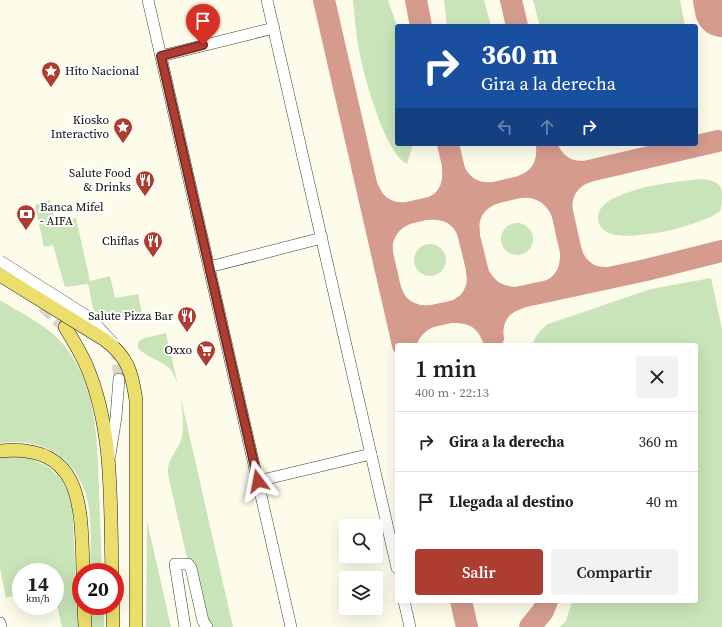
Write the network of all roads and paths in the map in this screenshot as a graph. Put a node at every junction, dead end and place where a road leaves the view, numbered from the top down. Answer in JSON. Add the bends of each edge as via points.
{"nodes":[{"id":1,"x":148,"y":0,"type":"edge"},
{"id":2,"x":267,"y":0,"type":"edge"},
{"id":3,"x":274,"y":28,"type":"junction"},
{"id":4,"x":161,"y":56,"type":"junction"},
{"id":5,"x":322,"y":238,"type":"junction"},
{"id":6,"x":0,"y":261,"type":"edge"},
{"id":7,"x":209,"y":267,"type":"junction"},
{"id":8,"x":0,"y":275,"type":"edge"},
{"id":9,"x":65,"y":327,"type":"tunnel mouth"},
{"id":10,"x":118,"y":350,"type":"junction"},
{"id":11,"x":119,"y":379,"type":"tunnel mouth"},
{"id":12,"x":0,"y":451,"type":"edge"},
{"id":13,"x":371,"y":454,"type":"junction"},
{"id":14,"x":109,"y":461,"type":"junction"},
{"id":15,"x":258,"y":481,"type":"junction"},
{"id":16,"x":395,"y":559,"type":"edge"},
{"id":17,"x":83,"y":563,"type":"edge"},
{"id":18,"x":112,"y":563,"type":"edge"},
{"id":19,"x":404,"y":603,"type":"edge"},
{"id":20,"x":84,"y":615,"type":"edge"},
{"id":21,"x":112,"y":615,"type":"edge"},
{"id":22,"x":0,"y":623,"type":"edge"},
{"id":23,"x":1,"y":627,"type":"edge"},
{"id":24,"x":85,"y":627,"type":"edge"},
{"id":25,"x":113,"y":627,"type":"edge"},
{"id":26,"x":136,"y":627,"type":"edge"},
{"id":27,"x":185,"y":627,"type":"edge"},
{"id":28,"x":207,"y":627,"type":"edge"},
{"id":29,"x":291,"y":627,"type":"edge"},
{"id":30,"x":410,"y":627,"type":"edge"}],
"edges":[{"from":1,"to":4,"type":"street"},
{"from":2,"to":3,"type":"street"},
{"from":3,"to":4,"type":"street"},
{"from":3,"to":5,"type":"street"},
{"from":4,"to":7,"type":"street"},
{"from":5,"to":7,"type":"street"},
{"from":5,"to":13,"type":"street"},
{"from":6,"to":10,"type":"street","bridge":true,"via":[[90,318]]},
{"from":7,"to":15,"type":"street"},
{"from":8,"to":10,"type":"main road","bridge":true},
{"from":9,"to":14,"type":"main road","via":[[87,366],[96,391]]},
{"from":10,"to":26,"type":"main road","bridge":true,"via":[[129,368],[136,400]]},
{"from":11,"to":14,"type":"street"},
{"from":12,"to":17,"type":"main road","via":[[30,450],[58,464],[68,475],[81,512]]},
{"from":13,"to":15,"type":"street"},
{"from":13,"to":16,"type":"street"},
{"from":14,"to":18,"type":"main road"},
{"from":15,"to":29,"type":"street"},
{"from":19,"to":30,"type":"street"},
{"from":20,"to":24,"type":"main road"},
{"from":21,"to":25,"type":"main road"},
{"from":22,"to":23,"type":"street"},
{"from":27,"to":28,"type":"street","via":[[175,564],[188,564],[191,568],[203,622]]}]}
